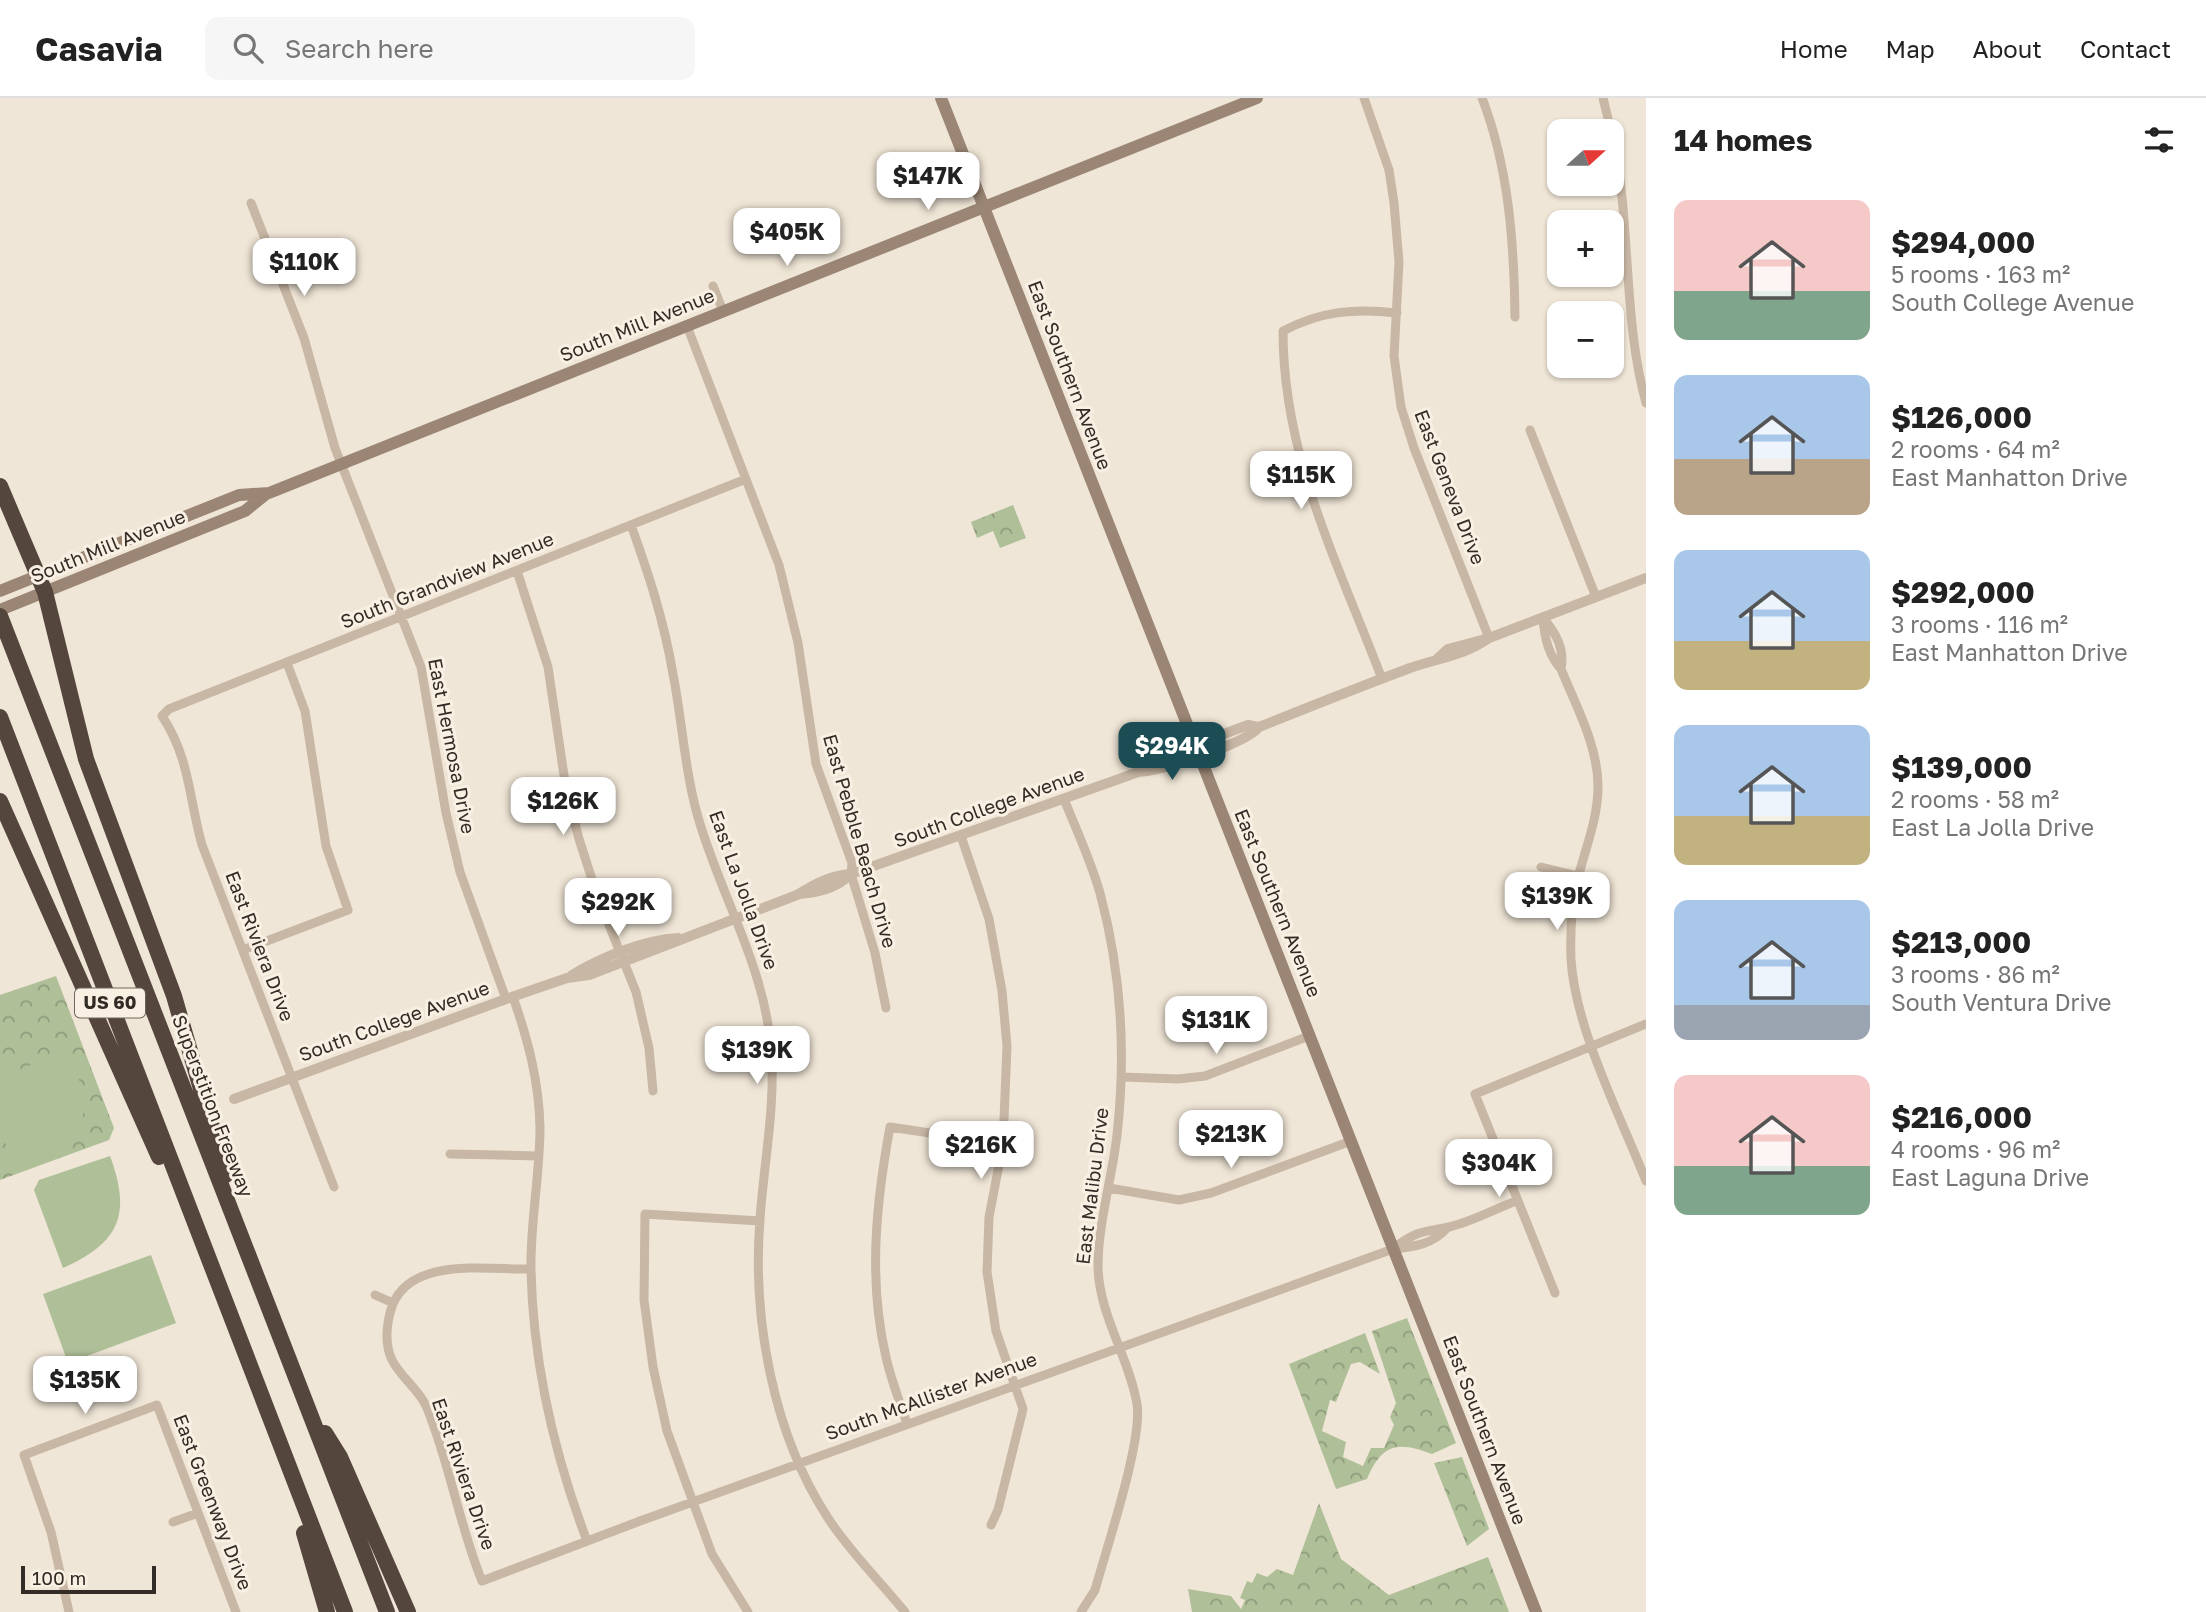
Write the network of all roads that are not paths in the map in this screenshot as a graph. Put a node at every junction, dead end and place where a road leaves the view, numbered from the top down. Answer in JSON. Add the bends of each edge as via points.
{"nodes":[{"id":1,"x":941,"y":98,"type":"edge"},
{"id":2,"x":1257,"y":98,"type":"edge"},
{"id":3,"x":1364,"y":98,"type":"edge"},
{"id":4,"x":1482,"y":98,"type":"edge"},
{"id":5,"x":1603,"y":98,"type":"edge"},
{"id":6,"x":1608,"y":119,"type":"edge"},
{"id":7,"x":1621,"y":196,"type":"edge"},
{"id":8,"x":251,"y":203,"type":"dead end"},
{"id":9,"x":983,"y":208,"type":"junction"},
{"id":10,"x":713,"y":286,"type":"dead end"},
{"id":11,"x":723,"y":311,"type":"junction"},
{"id":12,"x":1397,"y":313,"type":"junction"},
{"id":13,"x":1515,"y":317,"type":"dead end"},
{"id":14,"x":687,"y":326,"type":"junction"},
{"id":15,"x":1646,"y":403,"type":"edge"},
{"id":16,"x":1530,"y":430,"type":"dead end"},
{"id":17,"x":341,"y":463,"type":"junction"},
{"id":18,"x":746,"y":479,"type":"junction"},
{"id":19,"x":0,"y":486,"type":"edge"},
{"id":20,"x":266,"y":494,"type":"junction"},
{"id":21,"x":631,"y":525,"type":"junction"},
{"id":22,"x":517,"y":571,"type":"junction"},
{"id":23,"x":39,"y":576,"type":"junction"},
{"id":24,"x":1646,"y":578,"type":"edge"},
{"id":25,"x":0,"y":591,"type":"edge"},
{"id":26,"x":45,"y":592,"type":"junction"},
{"id":27,"x":1596,"y":597,"type":"junction"},
{"id":28,"x":0,"y":610,"type":"edge"},
{"id":29,"x":0,"y":616,"type":"edge"},
{"id":30,"x":402,"y":616,"type":"junction"},
{"id":31,"x":1543,"y":617,"type":"junction"},
{"id":32,"x":1489,"y":638,"type":"junction"},
{"id":33,"x":286,"y":663,"type":"junction"},
{"id":34,"x":1382,"y":679,"type":"junction"},
{"id":35,"x":162,"y":716,"type":"joint"},
{"id":36,"x":0,"y":717,"type":"edge"},
{"id":37,"x":1197,"y":750,"type":"junction"},
{"id":38,"x":1064,"y":799,"type":"junction"},
{"id":39,"x":0,"y":801,"type":"edge"},
{"id":40,"x":961,"y":836,"type":"junction"},
{"id":41,"x":1541,"y":867,"type":"dead end"},
{"id":42,"x":851,"y":874,"type":"junction"},
{"id":43,"x":1578,"y":876,"type":"junction"},
{"id":44,"x":736,"y":917,"type":"junction"},
{"id":45,"x":243,"y":950,"type":"junction"},
{"id":46,"x":622,"y":958,"type":"junction"},
{"id":47,"x":510,"y":998,"type":"junction"},
{"id":48,"x":886,"y":1008,"type":"dead end"},
{"id":49,"x":1646,"y":1024,"type":"edge"},
{"id":50,"x":1310,"y":1036,"type":"junction"},
{"id":51,"x":1592,"y":1045,"type":"junction"},
{"id":52,"x":292,"y":1077,"type":"junction"},
{"id":53,"x":1122,"y":1077,"type":"junction"},
{"id":54,"x":653,"y":1091,"type":"dead end"},
{"id":55,"x":234,"y":1098,"type":"dead end"},
{"id":56,"x":1351,"y":1141,"type":"junction"},
{"id":57,"x":1003,"y":1144,"type":"junction"},
{"id":58,"x":450,"y":1154,"type":"dead end"},
{"id":59,"x":538,"y":1156,"type":"junction"},
{"id":60,"x":1646,"y":1181,"type":"edge"},
{"id":61,"x":334,"y":1186,"type":"dead end"},
{"id":62,"x":1109,"y":1188,"type":"junction"},
{"id":63,"x":1516,"y":1200,"type":"junction"},
{"id":64,"x":760,"y":1221,"type":"junction"},
{"id":65,"x":1393,"y":1249,"type":"junction"},
{"id":66,"x":247,"y":1252,"type":"junction"},
{"id":67,"x":531,"y":1269,"type":"junction"},
{"id":68,"x":219,"y":1289,"type":"junction"},
{"id":69,"x":1555,"y":1293,"type":"dead end"},
{"id":70,"x":375,"y":1295,"type":"dead end"},
{"id":71,"x":393,"y":1303,"type":"junction"},
{"id":72,"x":1120,"y":1348,"type":"junction"},
{"id":73,"x":1013,"y":1385,"type":"junction"},
{"id":74,"x":302,"y":1394,"type":"junction"},
{"id":75,"x":907,"y":1424,"type":"junction"},
{"id":76,"x":274,"y":1430,"type":"junction"},
{"id":77,"x":799,"y":1463,"type":"junction"},
{"id":78,"x":692,"y":1502,"type":"junction"},
{"id":79,"x":198,"y":1513,"type":"junction"},
{"id":80,"x":173,"y":1521,"type":"dead end"},
{"id":81,"x":990,"y":1525,"type":"dead end"},
{"id":82,"x":587,"y":1541,"type":"junction"},
{"id":83,"x":482,"y":1581,"type":"joint"},
{"id":84,"x":69,"y":1612,"type":"edge"},
{"id":85,"x":236,"y":1612,"type":"edge"},
{"id":86,"x":327,"y":1612,"type":"edge"},
{"id":87,"x":345,"y":1612,"type":"edge"},
{"id":88,"x":387,"y":1612,"type":"edge"},
{"id":89,"x":408,"y":1612,"type":"edge"},
{"id":90,"x":748,"y":1612,"type":"edge"},
{"id":91,"x":905,"y":1612,"type":"edge"},
{"id":92,"x":1081,"y":1612,"type":"edge"},
{"id":93,"x":1536,"y":1612,"type":"edge"}],
"edges":[{"from":1,"to":9,"type":"main road","name":"East Southern Avenue"},
{"from":2,"to":9,"type":"main road","name":"South Mill Avenue"},
{"from":3,"to":12,"type":"street","name":"East Geneva Drive","via":[[1389,170],[1399,262]]},
{"from":4,"to":13,"type":"street","via":[[1505,178],[1514,249]]},
{"from":5,"to":6,"type":"street"},
{"from":7,"to":15,"type":"street","via":[[1631,325]]},
{"from":8,"to":17,"type":"street","name":"East Hermosa Drive","via":[[304,338]]},
{"from":9,"to":11,"type":"main road","name":"South Mill Avenue"},
{"from":9,"to":37,"type":"main road","name":"East Southern Avenue"},
{"from":10,"to":11,"type":"street"},
{"from":11,"to":14,"type":"main road","name":"South Mill Avenue"},
{"from":12,"to":32,"type":"street","name":"East Geneva Drive","via":[[1394,356],[1401,407]]},
{"from":12,"to":34,"type":"street","via":[[1344,310],[1309,317],[1283,331],[1283,372],[1299,461]]},
{"from":14,"to":17,"type":"main road","name":"South Mill Avenue"},
{"from":14,"to":18,"type":"street","name":"East Pebble Beach Drive"},
{"from":16,"to":27,"type":"street"},
{"from":17,"to":20,"type":"main road","name":"South Mill Avenue"},
{"from":17,"to":30,"type":"street","name":"East Hermosa Drive"},
{"from":18,"to":21,"type":"street","name":"South Grandview Avenue"},
{"from":18,"to":42,"type":"street","name":"East Pebble Beach Drive","via":[[784,583],[798,643],[810,739],[852,863]]},
{"from":19,"to":23,"type":"highway"},
{"from":20,"to":23,"type":"main road","name":"South Mill Avenue","via":[[239,495]]},
{"from":20,"to":26,"type":"main road","name":"South Mill Avenue","via":[[245,511]]},
{"from":21,"to":22,"type":"street","name":"South Grandview Avenue"},
{"from":21,"to":44,"type":"street","name":"East La Jolla Drive","via":[[659,603],[701,827]]},
{"from":22,"to":30,"type":"street","name":"South Grandview Avenue"},
{"from":22,"to":46,"type":"street","via":[[548,667],[576,828]]},
{"from":23,"to":25,"type":"main road","name":"South Mill Avenue"},
{"from":23,"to":26,"type":"highway"},
{"from":24,"to":27,"type":"street","name":"South College Avenue"},
{"from":26,"to":28,"type":"main road","name":"South Mill Avenue"},
{"from":26,"to":66,"type":"highway","via":[[86,759],[174,996]]},
{"from":27,"to":31,"type":"street","name":"South College Avenue"},
{"from":29,"to":66,"type":"highway","name":"Superstition Freeway","number":"US 60"},
{"from":30,"to":33,"type":"street","name":"South Grandview Avenue"},
{"from":30,"to":47,"type":"street","name":"East Hermosa Drive","via":[[425,682],[460,872]]},
{"from":31,"to":32,"type":"street","name":"South College Avenue"},
{"from":31,"to":43,"type":"street","via":[[1554,630],[1564,656],[1562,669],[1590,741],[1598,783],[1595,821]]},
{"from":32,"to":34,"type":"street","name":"South College Avenue","via":[[1462,654]]},
{"from":33,"to":35,"type":"street","name":"South Grandview Avenue","via":[[169,709]]},
{"from":33,"to":45,"type":"street","via":[[305,711],[326,846],[348,910]]},
{"from":34,"to":37,"type":"street","name":"South College Avenue","via":[[1259,727],[1248,725]]},
{"from":35,"to":45,"type":"street","name":"East Riviera Drive","via":[[187,767],[202,845]]},
{"from":36,"to":68,"type":"highway","number":"US 60"},
{"from":37,"to":38,"type":"street","name":"South College Avenue","via":[[1152,761],[1138,772]]},
{"from":37,"to":50,"type":"main road","name":"East Southern Avenue"},
{"from":38,"to":40,"type":"street","name":"South College Avenue"},
{"from":38,"to":53,"type":"street","name":"East Malibu Drive","via":[[1100,891],[1118,1003]]},
{"from":39,"to":68,"type":"highway"},
{"from":40,"to":42,"type":"street","name":"South College Avenue"},
{"from":40,"to":57,"type":"street","via":[[989,919],[1002,991],[1007,1046]]},
{"from":41,"to":43,"type":"street"},
{"from":42,"to":44,"type":"street","name":"South College Avenue","via":[[841,884],[797,894]]},
{"from":42,"to":48,"type":"street","name":"East Pebble Beach Drive"},
{"from":43,"to":51,"type":"street","via":[[1571,959],[1577,999]]},
{"from":44,"to":46,"type":"street","name":"South College Avenue","via":[[681,938],[659,939]]},
{"from":44,"to":64,"type":"street","name":"East La Jolla Drive","via":[[756,969],[771,1045],[772,1108]]},
{"from":45,"to":52,"type":"street","name":"East Riviera Drive"},
{"from":46,"to":47,"type":"street","name":"South College Avenue","via":[[587,966]]},
{"from":46,"to":54,"type":"street","via":[[639,1003]]},
{"from":47,"to":52,"type":"street","name":"South College Avenue"},
{"from":47,"to":59,"type":"street","name":"East Hermosa Drive","via":[[535,1073]]},
{"from":49,"to":51,"type":"street"},
{"from":50,"to":53,"type":"street","via":[[1205,1076]]},
{"from":50,"to":56,"type":"main road","name":"East Southern Avenue"},
{"from":51,"to":60,"type":"street"},
{"from":51,"to":63,"type":"street","via":[[1475,1094]]},
{"from":52,"to":55,"type":"street","name":"South College Avenue"},
{"from":52,"to":61,"type":"street","name":"East Riviera Drive"},
{"from":53,"to":62,"type":"street","name":"East Malibu Drive"},
{"from":56,"to":62,"type":"street","via":[[1180,1200]]},
{"from":56,"to":65,"type":"main road","name":"East Southern Avenue"},
{"from":57,"to":73,"type":"street","via":[[989,1217],[987,1272],[996,1331]]},
{"from":57,"to":75,"type":"street","via":[[890,1127],[875,1236],[876,1294],[886,1358]]},
{"from":58,"to":59,"type":"street"},
{"from":59,"to":67,"type":"street","name":"East Hermosa Drive"},
{"from":62,"to":72,"type":"street","name":"East Malibu Drive","via":[[1098,1268],[1105,1309]]},
{"from":63,"to":65,"type":"street","name":"South McAllister Avenue","via":[[1448,1227],[1440,1237],[1415,1247]]},
{"from":63,"to":69,"type":"street"},
{"from":64,"to":77,"type":"street","name":"East La Jolla Drive","via":[[765,1340],[778,1405]]},
{"from":64,"to":78,"type":"street","via":[[645,1214],[644,1300],[653,1367],[667,1432]]},
{"from":65,"to":72,"type":"street","name":"South McAllister Avenue"},
{"from":65,"to":93,"type":"main road","name":"East Southern Avenue"},
{"from":66,"to":74,"type":"highway","name":"Superstition Freeway","number":"US 60"},
{"from":67,"to":71,"type":"street","via":[[450,1270],[424,1275],[403,1289]]},
{"from":67,"to":82,"type":"street","name":"East Hermosa Drive","via":[[540,1373],[567,1489]]},
{"from":68,"to":76,"type":"highway","number":"US 60"},
{"from":70,"to":71,"type":"street"},
{"from":71,"to":83,"type":"street","name":"East Riviera Drive","via":[[385,1333],[392,1360],[426,1404]]},
{"from":72,"to":73,"type":"street","name":"South McAllister Avenue"},
{"from":72,"to":92,"type":"street","name":"East Malibu Drive","via":[[1138,1406],[1137,1433],[1095,1590]]},
{"from":73,"to":75,"type":"street","name":"South McAllister Avenue"},
{"from":73,"to":81,"type":"street","via":[[1023,1409],[998,1510]]},
{"from":74,"to":88,"type":"highway","name":"Superstition Freeway","number":"US 60"},
{"from":74,"to":89,"type":"highway","via":[[340,1457]]},
{"from":75,"to":77,"type":"street","name":"South McAllister Avenue"},
{"from":76,"to":86,"type":"highway"},
{"from":76,"to":87,"type":"highway","number":"US 60"},
{"from":77,"to":78,"type":"street","name":"South McAllister Avenue"},
{"from":77,"to":91,"type":"street","name":"East La Jolla Drive","via":[[830,1521]]},
{"from":78,"to":82,"type":"street","name":"South McAllister Avenue"},
{"from":78,"to":90,"type":"street","via":[[712,1554]]},
{"from":79,"to":80,"type":"street"},
{"from":79,"to":84,"type":"street","name":"East Greenway Drive","via":[[157,1405],[24,1455],[51,1532]]},
{"from":79,"to":85,"type":"street","name":"East Greenway Drive"},
{"from":82,"to":83,"type":"street","name":"South McAllister Avenue"}]}
